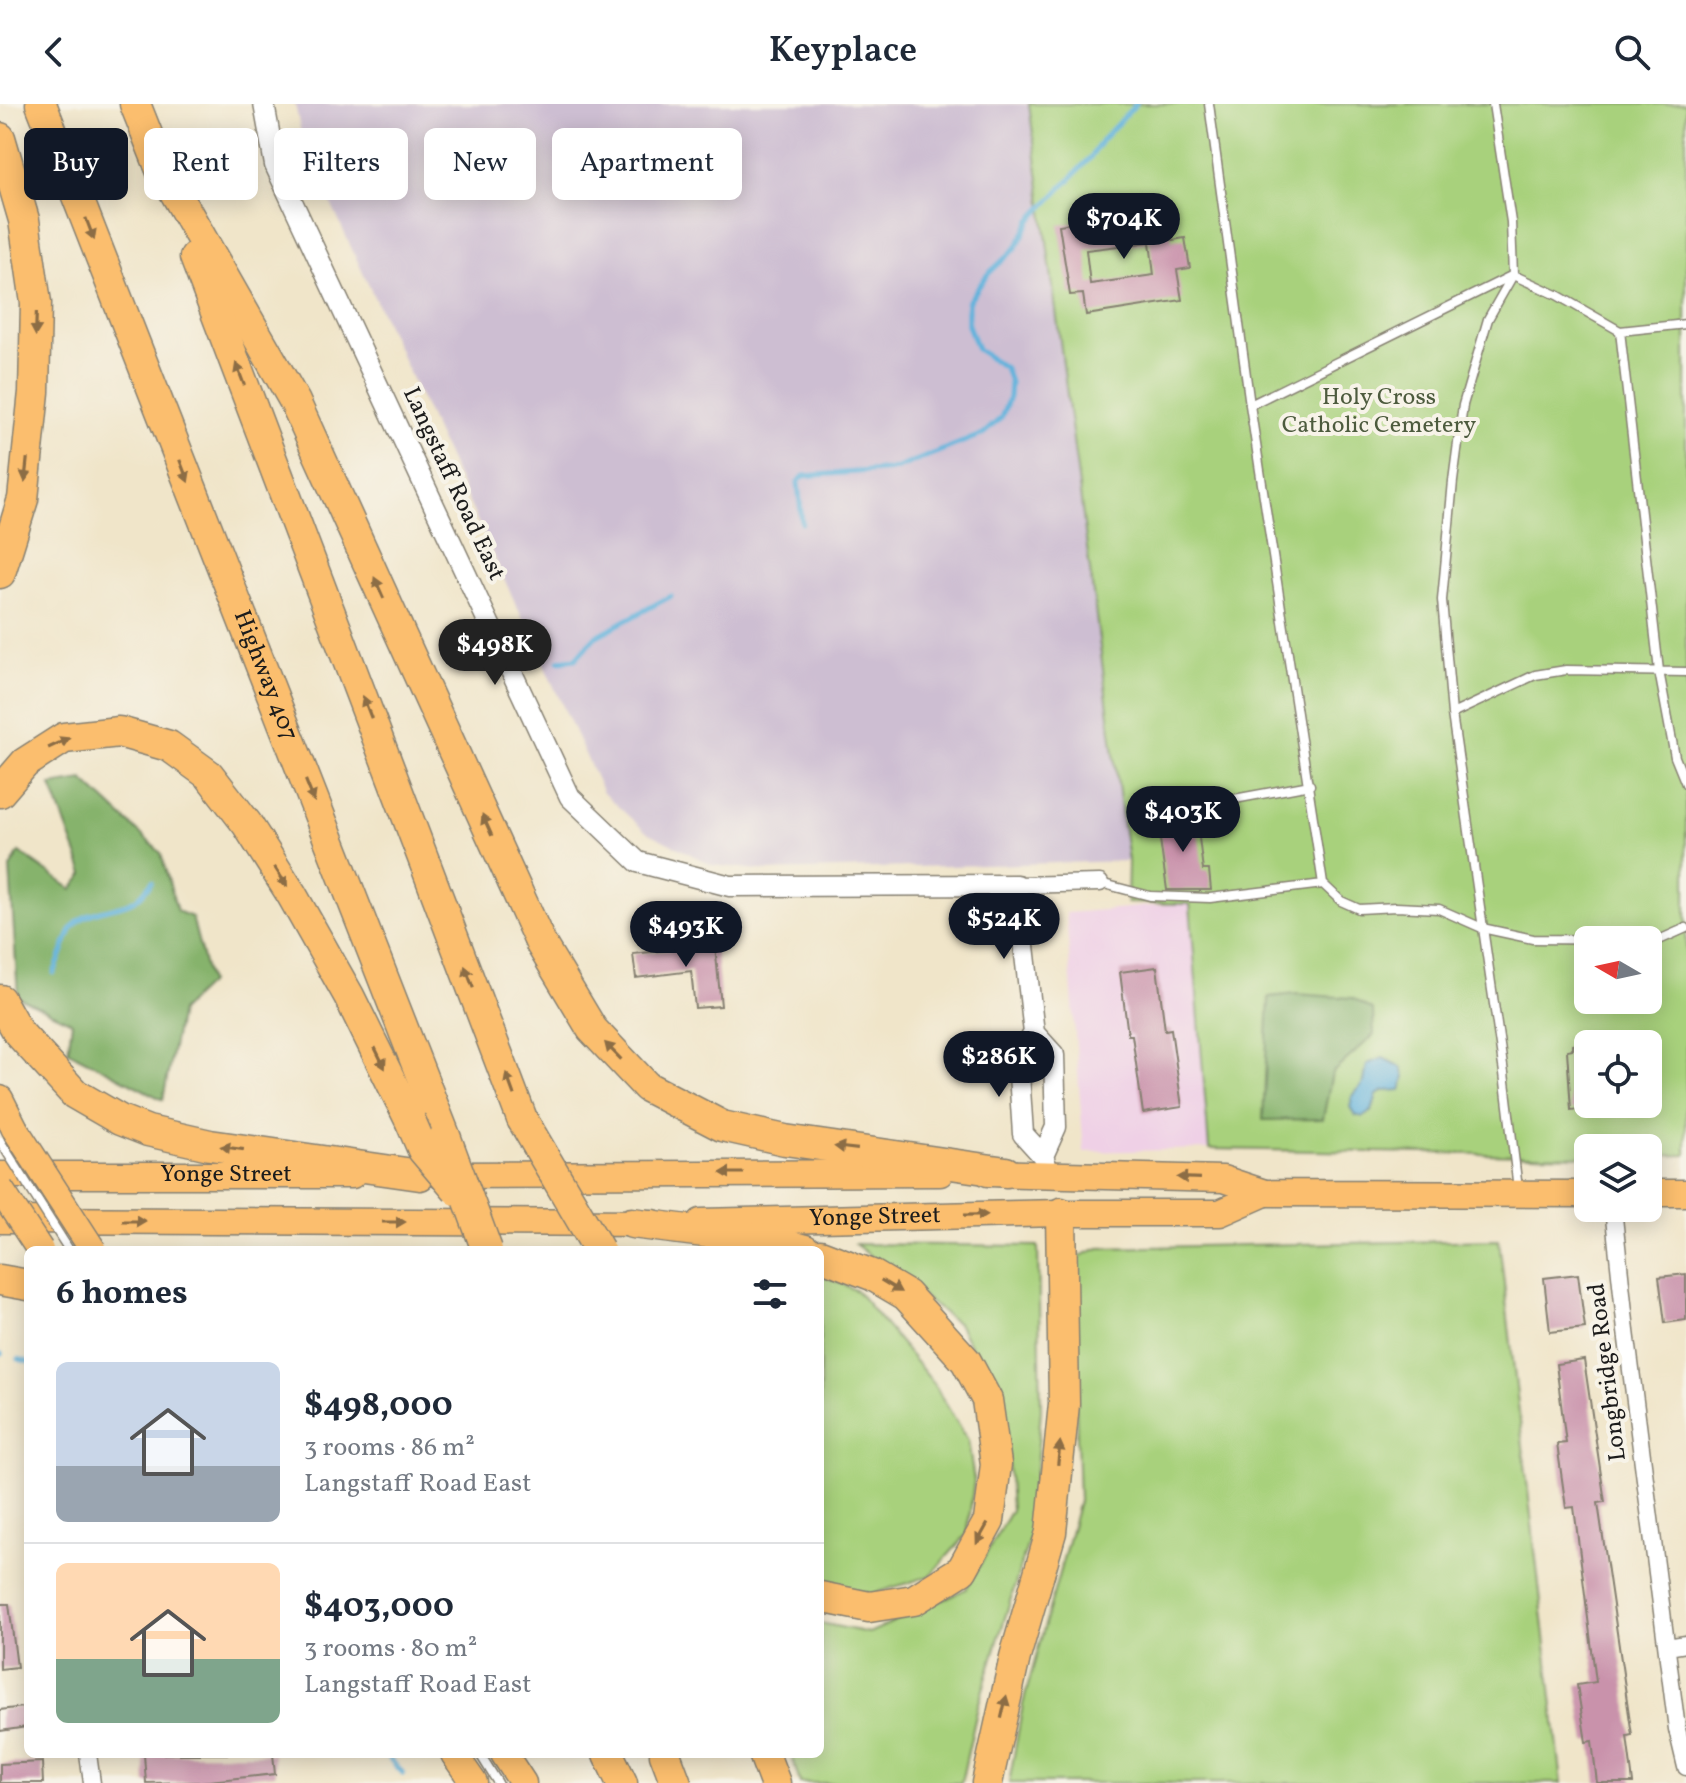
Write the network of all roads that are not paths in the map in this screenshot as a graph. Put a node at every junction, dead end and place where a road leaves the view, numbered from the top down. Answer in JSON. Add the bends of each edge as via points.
{"nodes":[{"id":1,"x":41,"y":104,"type":"edge"},
{"id":2,"x":135,"y":104,"type":"edge"},
{"id":3,"x":264,"y":104,"type":"edge"},
{"id":4,"x":1209,"y":104,"type":"edge"},
{"id":5,"x":1493,"y":104,"type":"edge"},
{"id":6,"x":145,"y":128,"type":"edge"},
{"id":7,"x":0,"y":138,"type":"edge"},
{"id":8,"x":173,"y":200,"type":"edge"},
{"id":9,"x":180,"y":200,"type":"edge"},
{"id":10,"x":1513,"y":275,"type":"junction"},
{"id":11,"x":1686,"y":324,"type":"edge"},
{"id":12,"x":1620,"y":331,"type":"junction"},
{"id":13,"x":1250,"y":405,"type":"junction"},
{"id":14,"x":0,"y":573,"type":"edge"},
{"id":15,"x":1659,"y":671,"type":"junction"},
{"id":16,"x":1686,"y":672,"type":"edge"},
{"id":17,"x":1452,"y":714,"type":"junction"},
{"id":18,"x":1686,"y":784,"type":"edge"},
{"id":19,"x":1310,"y":785,"type":"junction"},
{"id":20,"x":0,"y":792,"type":"edge"},
{"id":21,"x":1134,"y":812,"type":"dead end"},
{"id":22,"x":1100,"y":883,"type":"joint"},
{"id":23,"x":1323,"y":884,"type":"junction"},
{"id":24,"x":1017,"y":885,"type":"junction"},
{"id":25,"x":1482,"y":928,"type":"junction"},
{"id":26,"x":1686,"y":928,"type":"edge"},
{"id":27,"x":1574,"y":939,"type":"edge"},
{"id":28,"x":1662,"y":939,"type":"edge"},
{"id":29,"x":0,"y":1000,"type":"edge"},
{"id":30,"x":1034,"y":1033,"type":"junction"},
{"id":31,"x":0,"y":1099,"type":"edge"},
{"id":32,"x":522,"y":1119,"type":"junction"},
{"id":33,"x":8,"y":1135,"type":"edge"},
{"id":34,"x":1046,"y":1165,"type":"junction"},
{"id":35,"x":1006,"y":1172,"type":"junction"},
{"id":36,"x":0,"y":1175,"type":"edge"},
{"id":37,"x":420,"y":1175,"type":"junction"},
{"id":38,"x":0,"y":1189,"type":"edge"},
{"id":39,"x":1265,"y":1193,"type":"junction"},
{"id":40,"x":1662,"y":1193,"type":"edge"},
{"id":41,"x":1686,"y":1193,"type":"edge"},
{"id":42,"x":1518,"y":1194,"type":"junction"},
{"id":43,"x":1574,"y":1194,"type":"edge"},
{"id":44,"x":472,"y":1207,"type":"junction"},
{"id":45,"x":1061,"y":1213,"type":"junction"},
{"id":46,"x":0,"y":1220,"type":"edge"},
{"id":47,"x":1614,"y":1222,"type":"edge"},
{"id":48,"x":632,"y":1223,"type":"junction"},
{"id":49,"x":37,"y":1246,"type":"edge"},
{"id":50,"x":67,"y":1246,"type":"edge"},
{"id":51,"x":90,"y":1246,"type":"edge"},
{"id":52,"x":486,"y":1246,"type":"edge"},
{"id":53,"x":573,"y":1246,"type":"edge"},
{"id":54,"x":597,"y":1246,"type":"edge"},
{"id":55,"x":790,"y":1246,"type":"edge"},
{"id":56,"x":824,"y":1257,"type":"edge"},
{"id":57,"x":0,"y":1280,"type":"edge"},
{"id":58,"x":24,"y":1284,"type":"edge"},
{"id":59,"x":824,"y":1598,"type":"edge"},
{"id":60,"x":1686,"y":1644,"type":"edge"},
{"id":61,"x":1667,"y":1647,"type":"junction"},
{"id":62,"x":89,"y":1758,"type":"edge"},
{"id":63,"x":457,"y":1758,"type":"edge"},
{"id":64,"x":482,"y":1758,"type":"edge"},
{"id":65,"x":507,"y":1758,"type":"edge"},
{"id":66,"x":610,"y":1758,"type":"edge"},
{"id":67,"x":667,"y":1758,"type":"edge"},
{"id":68,"x":766,"y":1758,"type":"edge"},
{"id":69,"x":1686,"y":1767,"type":"edge"},
{"id":70,"x":92,"y":1783,"type":"edge"},
{"id":71,"x":474,"y":1783,"type":"edge"},
{"id":72,"x":498,"y":1783,"type":"edge"},
{"id":73,"x":523,"y":1783,"type":"edge"},
{"id":74,"x":622,"y":1783,"type":"edge"},
{"id":75,"x":676,"y":1783,"type":"edge"},
{"id":76,"x":775,"y":1783,"type":"edge"},
{"id":77,"x":987,"y":1783,"type":"edge"}],
"edges":[{"from":1,"to":44,"type":"highway","name":"Highway 407","one_way":true,"bridge":true},
{"from":2,"to":6,"type":"highway"},
{"from":3,"to":24,"type":"street","name":"Langstaff Road East","via":[[275,165],[570,797],[638,862],[730,886]]},
{"from":4,"to":13,"type":"lane"},
{"from":5,"to":10,"type":"lane","via":[[1511,222]]},
{"from":7,"to":14,"type":"highway","one_way":true,"via":[[24,220],[36,303],[23,499]]},
{"from":32,"to":8,"type":"highway","one_way":true},
{"from":35,"to":9,"type":"highway","one_way":true,"via":[[722,1126],[647,1087],[592,1029],[541,944],[295,402]]},
{"from":10,"to":12,"type":"lane"},
{"from":10,"to":13,"type":"lane"},
{"from":10,"to":17,"type":"lane","via":[[1488,319],[1461,420],[1442,600]]},
{"from":11,"to":12,"type":"lane"},
{"from":12,"to":15,"type":"lane"},
{"from":13,"to":19,"type":"lane"},
{"from":15,"to":16,"type":"lane"},
{"from":15,"to":17,"type":"lane","via":[[1535,675]]},
{"from":15,"to":18,"type":"lane","via":[[1675,757]]},
{"from":17,"to":25,"type":"lane"},
{"from":19,"to":21,"type":"lane","via":[[1218,805]]},
{"from":19,"to":23,"type":"lane"},
{"from":20,"to":44,"type":"highway","one_way":true,"bridge":true,"via":[[25,763],[64,738],[119,732],[169,746],[209,775],[292,895],[349,996],[423,1150]]},
{"from":22,"to":23,"type":"lane","via":[[1150,896],[1210,898]]},
{"from":22,"to":24,"type":"street","name":"Langstaff Road East"},
{"from":23,"to":25,"type":"lane","via":[[1359,909],[1439,909]]},
{"from":24,"to":30,"type":"street"},
{"from":25,"to":27,"type":"lane","via":[[1533,939]]},
{"from":25,"to":42,"type":"lane"},
{"from":26,"to":28,"type":"lane"},
{"from":37,"to":29,"type":"highway","one_way":true,"via":[[210,1145],[120,1120],[75,1094],[18,1032]]},
{"from":30,"to":34,"type":"street","via":[[1054,1055],[1056,1127]]},
{"from":30,"to":34,"type":"street","via":[[1018,1059],[1023,1134]]},
{"from":31,"to":33,"type":"main road"},
{"from":32,"to":53,"type":"highway","bridge":true},
{"from":32,"to":54,"type":"highway","bridge":true},
{"from":33,"to":50,"type":"lane","bridge":true},
{"from":33,"to":51,"type":"main road","bridge":true},
{"from":34,"to":35,"type":"main road","name":"Yonge Street"},
{"from":39,"to":34,"type":"main road","name":"Yonge Street","one_way":true,"via":[[1223,1179]]},
{"from":34,"to":45,"type":"main road"},
{"from":35,"to":37,"type":"main road","name":"Yonge Street","one_way":true},
{"from":36,"to":37,"type":"main road","name":"Yonge Street"},
{"from":38,"to":49,"type":"main road","bridge":true},
{"from":39,"to":42,"type":"main road","name":"Yonge Street"},
{"from":39,"to":45,"type":"main road","name":"Yonge Street","via":[[1220,1213]]},
{"from":40,"to":41,"type":"main road"},
{"from":42,"to":43,"type":"main road","name":"Yonge Street"},
{"from":44,"to":52,"type":"highway","name":"Highway 407","bridge":true},
{"from":48,"to":45,"type":"main road","name":"Yonge Street","one_way":true},
{"from":77,"to":45,"type":"highway","one_way":true,"via":[[1051,1532],[1064,1404]]},
{"from":46,"to":48,"type":"main road","name":"Yonge Street","one_way":true},
{"from":47,"to":61,"type":"street","name":"Longbridge Road"},
{"from":48,"to":55,"type":"highway"},
{"from":56,"to":59,"type":"highway","one_way":true,"via":[[906,1295],[966,1361],[987,1400],[996,1464],[989,1521],[962,1570],[914,1600],[869,1607]]},
{"from":57,"to":58,"type":"highway"},
{"from":60,"to":61,"type":"street"},
{"from":61,"to":69,"type":"street","name":"Longbridge Road"},
{"from":62,"to":70,"type":"street"},
{"from":63,"to":71,"type":"main road"},
{"from":64,"to":72,"type":"lane"},
{"from":65,"to":73,"type":"main road"},
{"from":66,"to":74,"type":"highway"},
{"from":67,"to":75,"type":"highway"},
{"from":68,"to":76,"type":"highway"}]}
